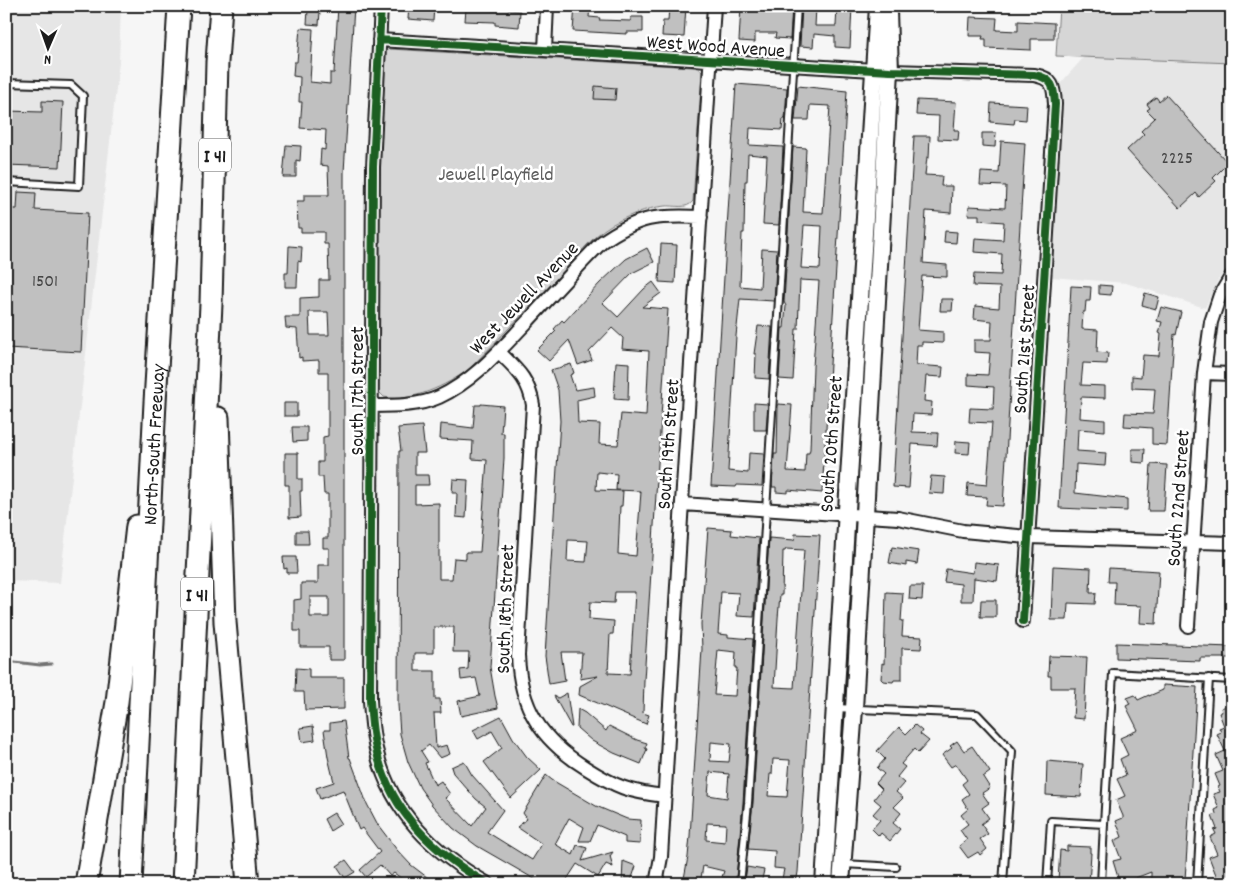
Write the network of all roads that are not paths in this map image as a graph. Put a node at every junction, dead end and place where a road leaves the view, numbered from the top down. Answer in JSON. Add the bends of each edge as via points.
{"nodes":[{"id":1,"x":179,"y":6,"type":"edge"},
{"id":2,"x":221,"y":6,"type":"edge"},
{"id":3,"x":381,"y":6,"type":"edge"},
{"id":4,"x":547,"y":6,"type":"edge"},
{"id":5,"x":714,"y":6,"type":"edge"},
{"id":6,"x":797,"y":6,"type":"edge"},
{"id":7,"x":878,"y":6,"type":"edge"},
{"id":8,"x":888,"y":6,"type":"edge"},
{"id":9,"x":379,"y":40,"type":"junction"},
{"id":10,"x":545,"y":50,"type":"junction"},
{"id":11,"x":711,"y":61,"type":"junction"},
{"id":12,"x":794,"y":66,"type":"junction"},
{"id":13,"x":882,"y":71,"type":"junction"},
{"id":14,"x":1050,"y":80,"type":"joint"},
{"id":15,"x":6,"y":83,"type":"edge"},
{"id":16,"x":6,"y":182,"type":"edge"},
{"id":17,"x":701,"y":217,"type":"junction"},
{"id":18,"x":1232,"y":275,"type":"edge"},
{"id":19,"x":211,"y":304,"type":"junction"},
{"id":20,"x":499,"y":352,"type":"junction"},
{"id":21,"x":1204,"y":373,"type":"junction"},
{"id":22,"x":1232,"y":374,"type":"edge"},
{"id":23,"x":6,"y":388,"type":"edge"},
{"id":24,"x":6,"y":400,"type":"edge"},
{"id":25,"x":155,"y":402,"type":"junction"},
{"id":26,"x":372,"y":406,"type":"junction"},
{"id":27,"x":682,"y":504,"type":"junction"},
{"id":28,"x":766,"y":510,"type":"junction"},
{"id":29,"x":847,"y":515,"type":"junction"},
{"id":30,"x":864,"y":516,"type":"junction"},
{"id":31,"x":1028,"y":537,"type":"junction"},
{"id":32,"x":1193,"y":542,"type":"junction"},
{"id":33,"x":1232,"y":543,"type":"edge"},
{"id":34,"x":1023,"y":621,"type":"dead end"},
{"id":35,"x":1188,"y":626,"type":"dead end"},
{"id":36,"x":1209,"y":678,"type":"junction"},
{"id":37,"x":1232,"y":680,"type":"edge"},
{"id":38,"x":835,"y":708,"type":"junction"},
{"id":39,"x":854,"y":709,"type":"junction"},
{"id":40,"x":665,"y":796,"type":"junction"},
{"id":41,"x":1104,"y":824,"type":"junction"},
{"id":42,"x":844,"y":864,"type":"junction"},
{"id":43,"x":896,"y":867,"type":"dead end"},
{"id":44,"x":86,"y":884,"type":"edge"},
{"id":45,"x":132,"y":884,"type":"edge"},
{"id":46,"x":183,"y":884,"type":"edge"},
{"id":47,"x":248,"y":884,"type":"edge"},
{"id":48,"x":488,"y":884,"type":"edge"},
{"id":49,"x":656,"y":884,"type":"edge"},
{"id":50,"x":740,"y":884,"type":"edge"},
{"id":51,"x":824,"y":884,"type":"edge"},
{"id":52,"x":841,"y":884,"type":"edge"},
{"id":53,"x":1003,"y":884,"type":"edge"},
{"id":54,"x":1047,"y":884,"type":"edge"},
{"id":55,"x":1101,"y":884,"type":"edge"},
{"id":56,"x":1197,"y":884,"type":"edge"}],
"edges":[{"from":1,"to":25,"type":"highway","name":"North-South Freeway","number":"I 41"},
{"from":2,"to":19,"type":"highway","number":"I 41"},
{"from":3,"to":9,"type":"street","name":"South 17th Street"},
{"from":4,"to":10,"type":"street"},
{"from":5,"to":11,"type":"street","name":"South 19th Street"},
{"from":6,"to":12,"type":"lane"},
{"from":7,"to":13,"type":"street","name":"South 20th Street"},
{"from":8,"to":13,"type":"street","name":"South 20th Street"},
{"from":9,"to":10,"type":"street","name":"West Wood Avenue"},
{"from":9,"to":26,"type":"street","name":"South 17th Street","via":[[373,167]]},
{"from":10,"to":11,"type":"street","name":"West Wood Avenue"},
{"from":11,"to":12,"type":"street","name":"West Wood Avenue"},
{"from":11,"to":17,"type":"street","name":"South 19th Street"},
{"from":12,"to":13,"type":"street","name":"West Wood Avenue"},
{"from":12,"to":28,"type":"lane"},
{"from":13,"to":14,"type":"street","name":"West Wood Avenue","via":[[1034,75]]},
{"from":13,"to":29,"type":"street","name":"South 20th Street"},
{"from":13,"to":30,"type":"street","name":"South 20th Street"},
{"from":14,"to":31,"type":"street","name":"South 21st Street","via":[[1055,104]]},
{"from":15,"to":16,"type":"lane","via":[[71,85],[83,96],[79,186]]},
{"from":17,"to":20,"type":"street","name":"West Jewell Avenue","via":[[654,217],[636,222],[602,242]]},
{"from":17,"to":27,"type":"street","name":"South 19th Street"},
{"from":18,"to":21,"type":"street","name":"South 22nd Street","via":[[1215,306]]},
{"from":19,"to":46,"type":"highway","number":"I 41"},
{"from":19,"to":47,"type":"highway","via":[[225,613]]},
{"from":20,"to":26,"type":"street","name":"West Jewell Avenue","via":[[468,380],[437,398],[404,405]]},
{"from":20,"to":40,"type":"street","name":"South 18th Street","via":[[523,376],[533,405],[518,655],[519,675],[528,707],[548,738],[576,762],[619,787]]},
{"from":21,"to":22,"type":"street"},
{"from":21,"to":32,"type":"street","name":"South 22nd Street"},
{"from":23,"to":24,"type":"lane"},
{"from":25,"to":44,"type":"highway","via":[[132,554],[116,702]]},
{"from":25,"to":45,"type":"highway","name":"North-South Freeway","number":"I 41"},
{"from":26,"to":48,"type":"street","name":"South 17th Street","via":[[370,700],[376,749],[383,775],[408,819],[435,848]]},
{"from":27,"to":28,"type":"street"},
{"from":27,"to":40,"type":"street","name":"South 19th Street"},
{"from":28,"to":29,"type":"street"},
{"from":28,"to":50,"type":"lane"},
{"from":29,"to":30,"type":"street"},
{"from":29,"to":38,"type":"street","name":"South 20th Street"},
{"from":30,"to":31,"type":"street"},
{"from":30,"to":39,"type":"street","name":"South 20th Street"},
{"from":31,"to":32,"type":"street"},
{"from":31,"to":34,"type":"street","name":"South 21st Street"},
{"from":32,"to":33,"type":"street"},
{"from":32,"to":35,"type":"street","name":"South 22nd Street"},
{"from":36,"to":37,"type":"lane"},
{"from":36,"to":41,"type":"lane","via":[[1113,673]]},
{"from":36,"to":56,"type":"lane"},
{"from":38,"to":39,"type":"lane"},
{"from":38,"to":51,"type":"street","name":"South 20th Street"},
{"from":39,"to":42,"type":"street","name":"South 20th Street"},
{"from":39,"to":53,"type":"lane","via":[[977,714],[1012,751]]},
{"from":40,"to":49,"type":"street","name":"South 19th Street"},
{"from":41,"to":54,"type":"lane","via":[[1051,821]]},
{"from":41,"to":55,"type":"lane"},
{"from":42,"to":43,"type":"lane"},
{"from":42,"to":52,"type":"street","name":"South 20th Street"}]}
